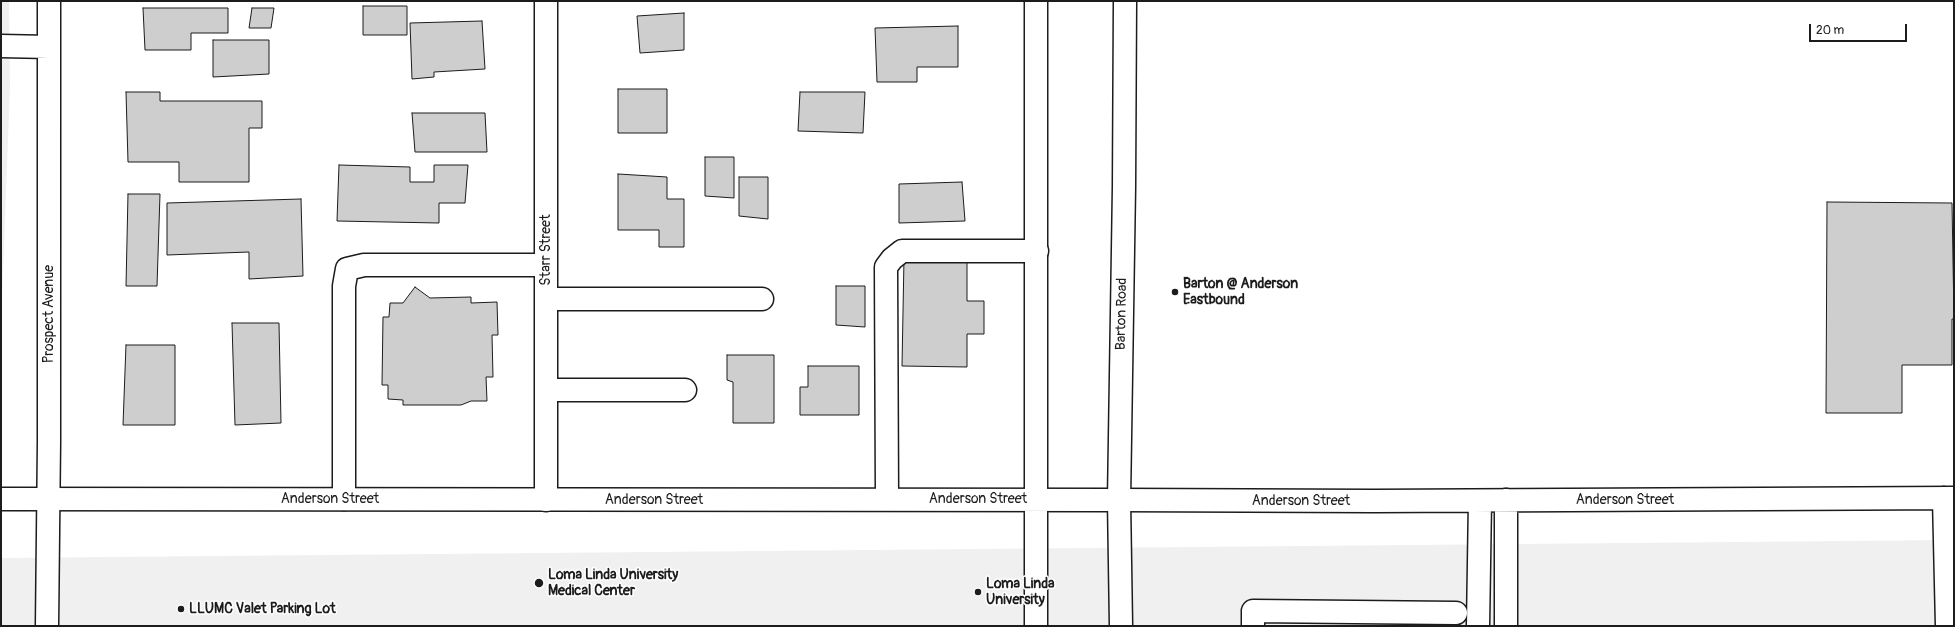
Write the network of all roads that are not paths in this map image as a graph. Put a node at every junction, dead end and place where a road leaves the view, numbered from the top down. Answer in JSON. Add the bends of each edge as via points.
{"nodes":[{"id":1,"x":48,"y":1,"type":"edge"},
{"id":2,"x":546,"y":1,"type":"edge"},
{"id":3,"x":1036,"y":1,"type":"edge"},
{"id":4,"x":1125,"y":1,"type":"edge"},
{"id":5,"x":1,"y":46,"type":"edge"},
{"id":6,"x":48,"y":47,"type":"junction"},
{"id":7,"x":1037,"y":251,"type":"junction"},
{"id":8,"x":546,"y":265,"type":"junction"},
{"id":9,"x":546,"y":299,"type":"junction"},
{"id":10,"x":762,"y":299,"type":"dead end"},
{"id":11,"x":546,"y":390,"type":"junction"},
{"id":12,"x":685,"y":390,"type":"dead end"},
{"id":13,"x":48,"y":498,"type":"junction"},
{"id":14,"x":344,"y":498,"type":"junction"},
{"id":15,"x":1949,"y":498,"type":"edge"},
{"id":16,"x":1,"y":499,"type":"edge"},
{"id":17,"x":546,"y":500,"type":"junction"},
{"id":18,"x":887,"y":500,"type":"junction"},
{"id":19,"x":1036,"y":500,"type":"junction"},
{"id":20,"x":1118,"y":500,"type":"junction"},
{"id":21,"x":1506,"y":500,"type":"junction"},
{"id":22,"x":1480,"y":501,"type":"junction"},
{"id":23,"x":1456,"y":612,"type":"dead end"},
{"id":24,"x":47,"y":626,"type":"edge"},
{"id":25,"x":1036,"y":626,"type":"edge"},
{"id":26,"x":1121,"y":626,"type":"edge"},
{"id":27,"x":1253,"y":626,"type":"edge"},
{"id":28,"x":1478,"y":626,"type":"edge"},
{"id":29,"x":1506,"y":626,"type":"edge"},
{"id":30,"x":1947,"y":626,"type":"edge"}],
"edges":[{"from":1,"to":6,"type":"main road","name":"Prospect Avenue"},
{"from":2,"to":8,"type":"main road","name":"Starr Street"},
{"from":3,"to":7,"type":"main road"},
{"from":4,"to":20,"type":"main road","name":"Barton Road"},
{"from":5,"to":6,"type":"main road"},
{"from":6,"to":13,"type":"main road","name":"Prospect Avenue"},
{"from":7,"to":18,"type":"main road","via":[[902,252],[886,267]]},
{"from":7,"to":19,"type":"main road"},
{"from":8,"to":9,"type":"main road","name":"Starr Street"},
{"from":8,"to":14,"type":"main road","via":[[364,265],[347,269],[344,286]]},
{"from":9,"to":10,"type":"main road"},
{"from":9,"to":11,"type":"main road","name":"Starr Street"},
{"from":11,"to":12,"type":"main road"},
{"from":11,"to":17,"type":"main road","name":"Starr Street"},
{"from":13,"to":14,"type":"main road","name":"Anderson Street"},
{"from":13,"to":16,"type":"main road","name":"Anderson Street"},
{"from":13,"to":24,"type":"main road","name":"Prospect Avenue"},
{"from":14,"to":17,"type":"main road","name":"Anderson Street"},
{"from":15,"to":21,"type":"main road","name":"Anderson Street"},
{"from":15,"to":30,"type":"main road"},
{"from":17,"to":18,"type":"main road","name":"Anderson Street"},
{"from":18,"to":19,"type":"main road","name":"Anderson Street"},
{"from":19,"to":20,"type":"main road","name":"Anderson Street"},
{"from":19,"to":25,"type":"main road"},
{"from":20,"to":22,"type":"main road","name":"Anderson Street"},
{"from":20,"to":26,"type":"main road","name":"Barton Road"},
{"from":21,"to":22,"type":"main road","name":"Anderson Street"},
{"from":21,"to":29,"type":"main road"},
{"from":22,"to":28,"type":"main road"},
{"from":23,"to":27,"type":"main road","via":[[1253,611]]}]}
